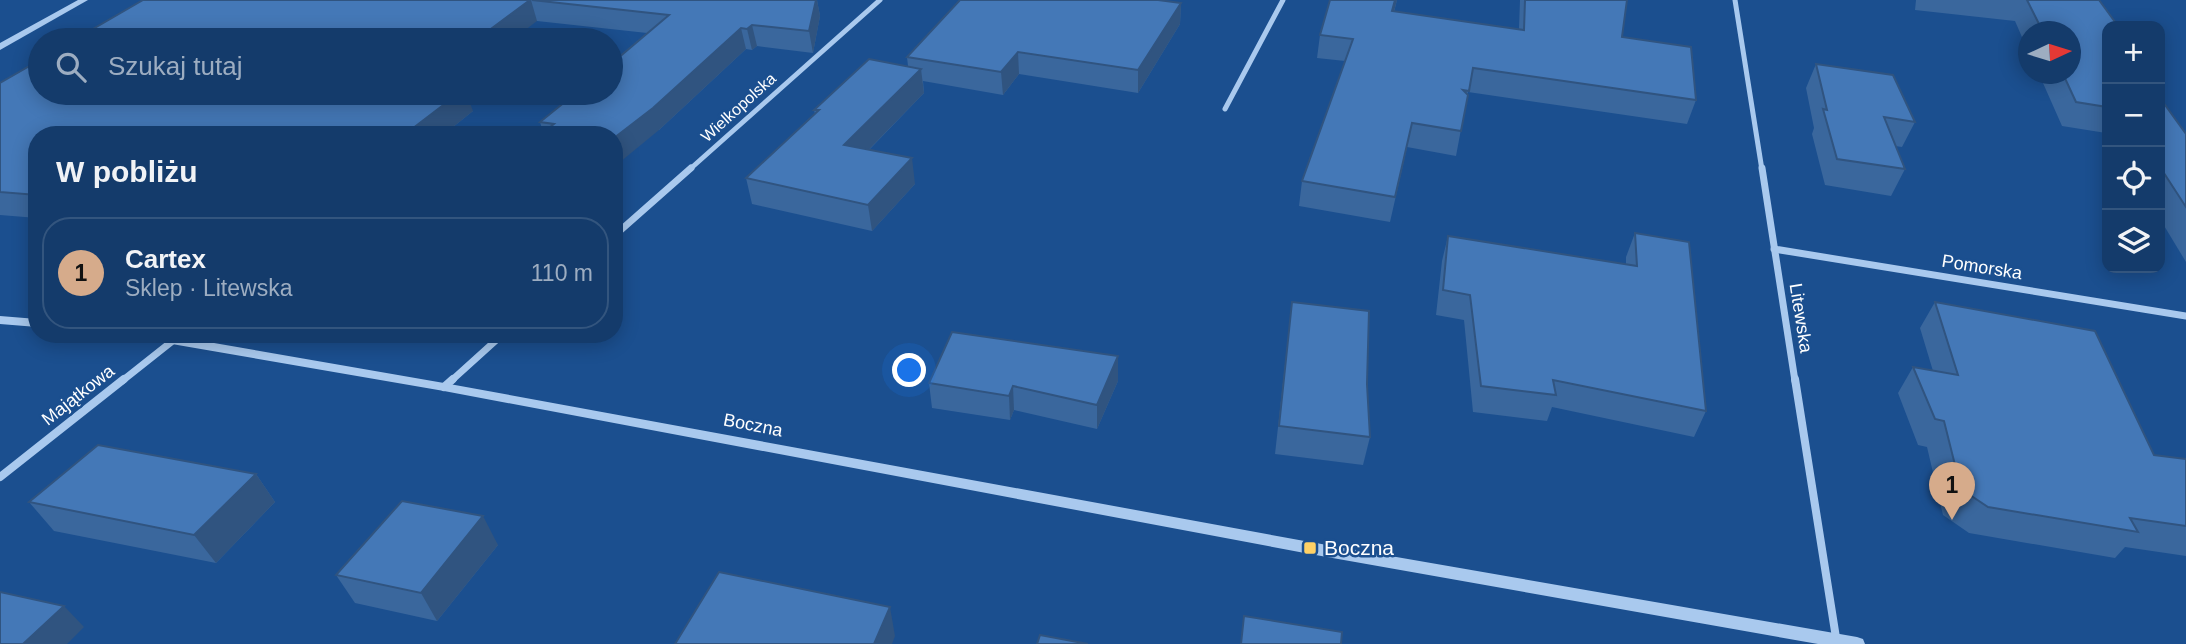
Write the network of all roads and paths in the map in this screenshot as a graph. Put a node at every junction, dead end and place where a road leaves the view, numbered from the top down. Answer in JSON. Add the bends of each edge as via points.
{"nodes":[{"id":1,"x":84,"y":0,"type":"edge"},
{"id":2,"x":880,"y":0,"type":"edge"},
{"id":3,"x":1283,"y":0,"type":"edge"},
{"id":4,"x":1735,"y":0,"type":"edge"},
{"id":5,"x":34,"y":28,"type":"edge"},
{"id":6,"x":28,"y":31,"type":"edge"},
{"id":7,"x":0,"y":47,"type":"edge"},
{"id":8,"x":1225,"y":109,"type":"dead end"},
{"id":9,"x":623,"y":228,"type":"edge"},
{"id":10,"x":1774,"y":248,"type":"junction"},
{"id":11,"x":2186,"y":316,"type":"edge"},
{"id":12,"x":0,"y":320,"type":"edge"},
{"id":13,"x":28,"y":322,"type":"edge"},
{"id":14,"x":171,"y":343,"type":"edge"},
{"id":15,"x":198,"y":343,"type":"edge"},
{"id":16,"x":493,"y":343,"type":"edge"},
{"id":17,"x":444,"y":387,"type":"junction"},
{"id":18,"x":0,"y":477,"type":"edge"},
{"id":19,"x":1837,"y":642,"type":"edge"},
{"id":20,"x":1857,"y":644,"type":"edge"}],
"edges":[{"from":1,"to":5,"type":"street"},
{"from":2,"to":9,"type":"street","name":"Wielkopolska"},
{"from":3,"to":8,"type":"street"},
{"from":4,"to":10,"type":"street","name":"Litewska"},
{"from":6,"to":7,"type":"street"},
{"from":10,"to":11,"type":"street","name":"Pomorska"},
{"from":10,"to":19,"type":"street","name":"Litewska"},
{"from":12,"to":13,"type":"street"},
{"from":14,"to":18,"type":"street","name":"Majątkowa"},
{"from":15,"to":17,"type":"street","name":"Boczna"},
{"from":16,"to":17,"type":"street"},
{"from":17,"to":19,"type":"street","name":"Boczna"},
{"from":19,"to":20,"type":"street","name":"Boczna"}]}
